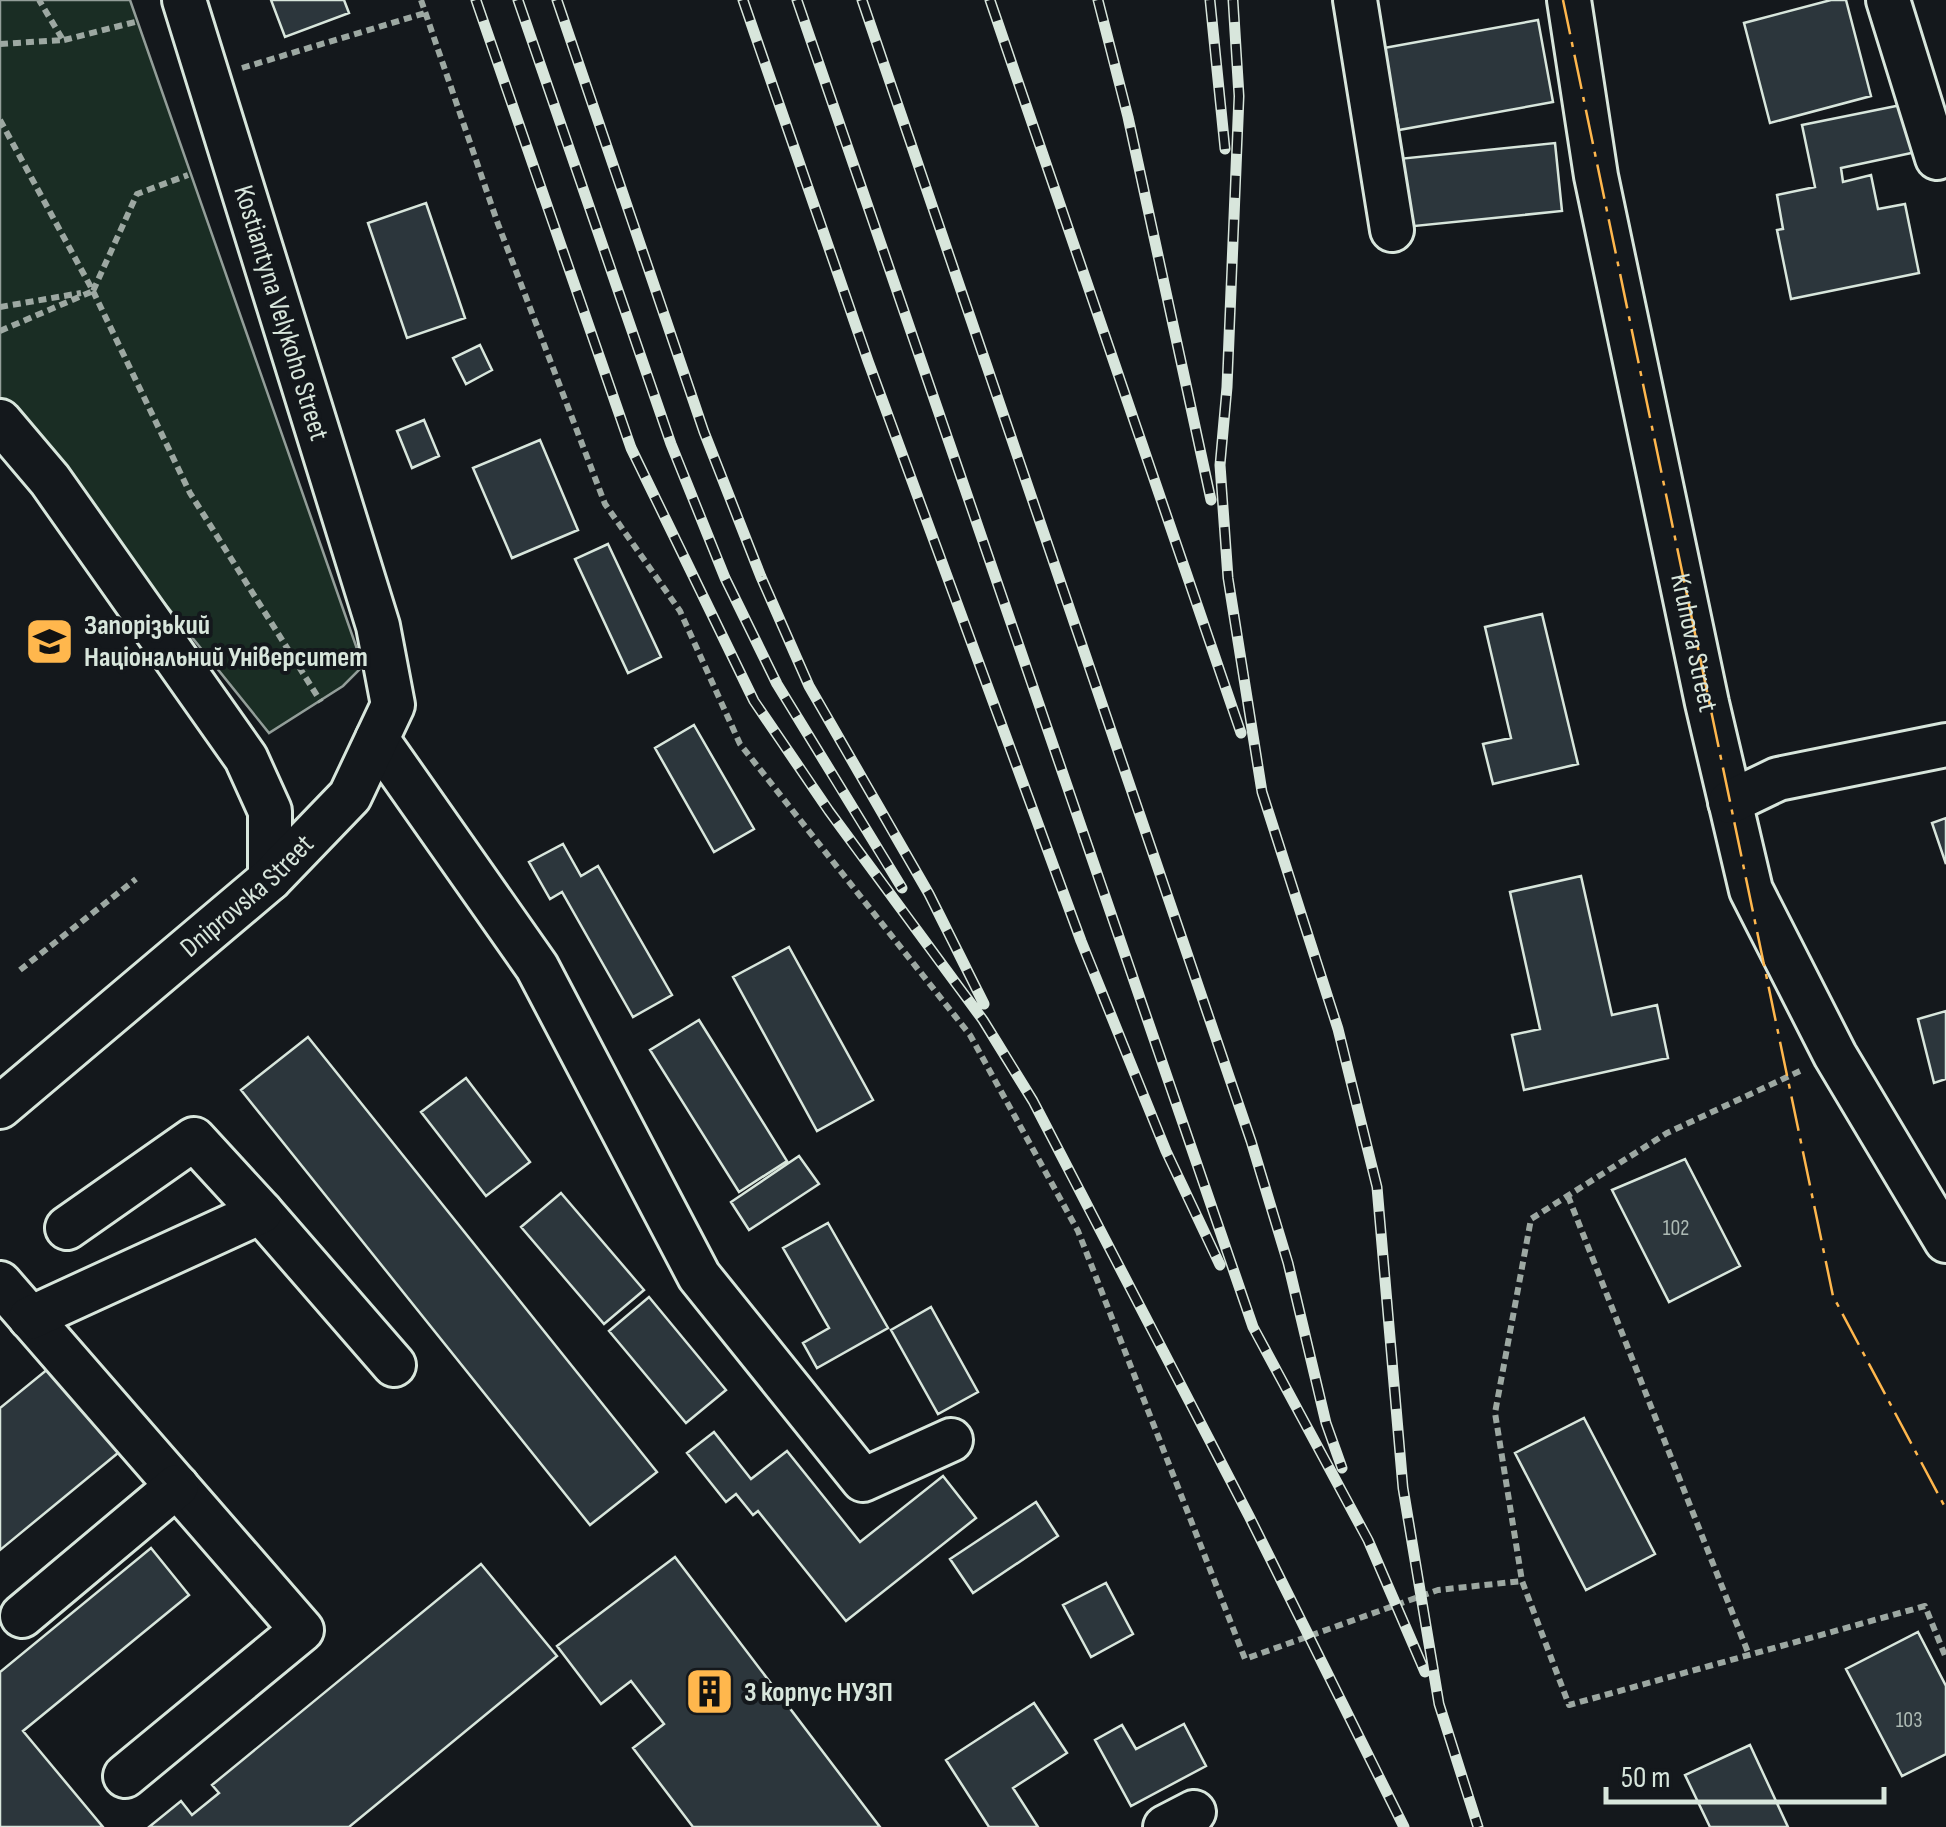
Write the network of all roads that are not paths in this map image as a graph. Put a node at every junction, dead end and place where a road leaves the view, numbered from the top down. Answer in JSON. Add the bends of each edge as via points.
{"nodes":[{"id":1,"x":184,"y":0,"type":"edge"},
{"id":2,"x":1354,"y":0,"type":"edge"},
{"id":3,"x":1569,"y":0,"type":"edge"},
{"id":4,"x":1888,"y":0,"type":"edge"},
{"id":5,"x":1937,"y":158,"type":"dead end"},
{"id":6,"x":1392,"y":230,"type":"dead end"},
{"id":7,"x":0,"y":421,"type":"edge"},
{"id":8,"x":378,"y":626,"type":"joint"},
{"id":9,"x":377,"y":739,"type":"junction"},
{"id":10,"x":1946,"y":746,"type":"edge"},
{"id":11,"x":1730,"y":802,"type":"junction"},
{"id":12,"x":270,"y":879,"type":"junction"},
{"id":13,"x":0,"y":1107,"type":"edge"},
{"id":14,"x":1935,"y":1199,"type":"edge"},
{"id":15,"x":262,"y":1212,"type":"junction"},
{"id":16,"x":67,"y":1228,"type":"dead end"},
{"id":17,"x":1946,"y":1241,"type":"edge"},
{"id":18,"x":0,"y":1283,"type":"edge"},
{"id":19,"x":30,"y":1318,"type":"junction"},
{"id":20,"x":394,"y":1365,"type":"dead end"},
{"id":21,"x":951,"y":1440,"type":"dead end"},
{"id":22,"x":177,"y":1486,"type":"junction"},
{"id":23,"x":22,"y":1616,"type":"dead end"},
{"id":24,"x":126,"y":1776,"type":"dead end"}],
"edges":[{"from":1,"to":8,"type":"street","name":"Kostiantyna Velykoho Street"},
{"from":2,"to":6,"type":"street"},
{"from":3,"to":11,"type":"street","name":"Kruhova Street","via":[[1596,176]]},
{"from":4,"to":5,"type":"street"},
{"from":7,"to":12,"type":"street","via":[[50,480],[246,758],[270,811]]},
{"from":8,"to":9,"type":"street","name":"Dniprovska Street","via":[[393,705]]},
{"from":9,"to":12,"type":"street","name":"Dniprovska Street","via":[[350,796]]},
{"from":9,"to":21,"type":"street","via":[[537,967],[698,1276],[863,1480]]},
{"from":10,"to":11,"type":"street","via":[[1778,779]]},
{"from":11,"to":14,"type":"street","name":"Kruhova Street","via":[[1751,890],[1834,1055]]},
{"from":12,"to":13,"type":"street","name":"Dniprovska Street"},
{"from":14,"to":17,"type":"street","name":"Kruhova Street"},
{"from":15,"to":16,"type":"street","via":[[194,1139]]},
{"from":15,"to":19,"type":"street"},
{"from":15,"to":20,"type":"street"},
{"from":18,"to":19,"type":"street"},
{"from":19,"to":22,"type":"street"},
{"from":22,"to":23,"type":"street"},
{"from":22,"to":24,"type":"street","via":[[302,1630]]}]}
